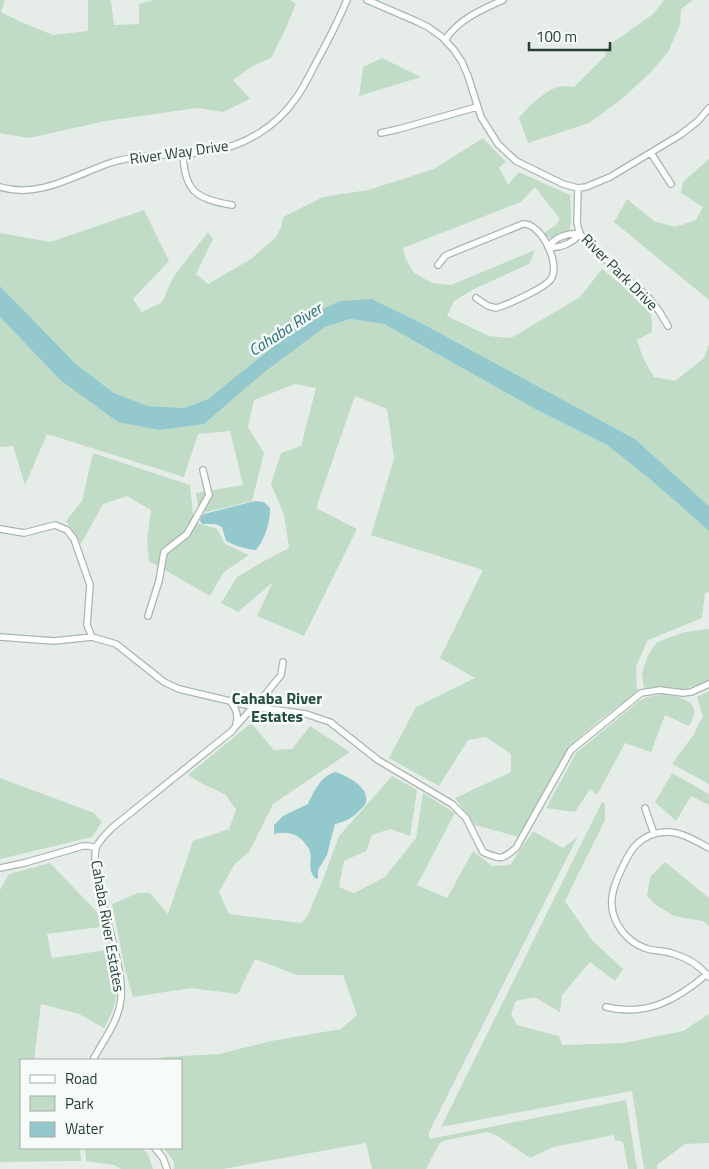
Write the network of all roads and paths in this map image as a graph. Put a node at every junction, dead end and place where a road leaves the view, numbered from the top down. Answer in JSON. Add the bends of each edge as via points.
{"nodes":[{"id":1,"x":348,"y":0,"type":"edge"},
{"id":2,"x":367,"y":0,"type":"edge"},
{"id":3,"x":503,"y":0,"type":"edge"},
{"id":4,"x":445,"y":40,"type":"junction"},
{"id":5,"x":477,"y":107,"type":"junction"},
{"id":6,"x":709,"y":108,"type":"edge"},
{"id":7,"x":381,"y":133,"type":"dead end"},
{"id":8,"x":183,"y":153,"type":"junction"},
{"id":9,"x":651,"y":153,"type":"junction"},
{"id":10,"x":671,"y":184,"type":"dead end"},
{"id":11,"x":0,"y":187,"type":"edge"},
{"id":12,"x":578,"y":188,"type":"junction"},
{"id":13,"x":232,"y":205,"type":"dead end"},
{"id":14,"x":580,"y":234,"type":"junction"},
{"id":15,"x":548,"y":247,"type":"junction"},
{"id":16,"x":438,"y":265,"type":"dead end"},
{"id":17,"x":476,"y":298,"type":"dead end"},
{"id":18,"x":668,"y":326,"type":"dead end"},
{"id":19,"x":203,"y":470,"type":"dead end"},
{"id":20,"x":0,"y":529,"type":"edge"},
{"id":21,"x":148,"y":616,"type":"dead end"},
{"id":22,"x":0,"y":637,"type":"edge"},
{"id":23,"x":92,"y":637,"type":"junction"},
{"id":24,"x":283,"y":662,"type":"dead end"},
{"id":25,"x":709,"y":684,"type":"edge"},
{"id":26,"x":230,"y":701,"type":"junction"},
{"id":27,"x":254,"y":707,"type":"junction"},
{"id":28,"x":236,"y":726,"type":"junction"},
{"id":29,"x":645,"y":808,"type":"dead end"},
{"id":30,"x":654,"y":834,"type":"junction"},
{"id":31,"x":96,"y":848,"type":"junction"},
{"id":32,"x":709,"y":848,"type":"edge"},
{"id":33,"x":0,"y":868,"type":"edge"},
{"id":34,"x":708,"y":975,"type":"edge"},
{"id":35,"x":606,"y":1007,"type":"dead end"},
{"id":36,"x":94,"y":1059,"type":"edge"},
{"id":37,"x":156,"y":1149,"type":"edge"},
{"id":38,"x":167,"y":1169,"type":"edge"}],
"edges":[{"from":1,"to":8,"type":"street","name":"River Way Drive","via":[[304,86],[275,122],[255,136],[225,149]]},
{"from":2,"to":4,"type":"street","via":[[423,24]]},
{"from":3,"to":4,"type":"street","via":[[466,19]]},
{"from":4,"to":5,"type":"street","via":[[462,62]]},
{"from":5,"to":7,"type":"street"},
{"from":5,"to":12,"type":"street","via":[[492,136],[509,156],[555,181]]},
{"from":6,"to":9,"type":"street","via":[[691,127]]},
{"from":8,"to":11,"type":"street","name":"River Way Drive","via":[[113,162],[38,189]]},
{"from":8,"to":13,"type":"street","via":[[187,182],[195,191],[208,200]]},
{"from":9,"to":10,"type":"street"},
{"from":9,"to":12,"type":"street","via":[[598,183]]},
{"from":12,"to":14,"type":"street","name":"River Park Drive","via":[[576,223]]},
{"from":14,"to":15,"type":"street","via":[[569,233]]},
{"from":14,"to":18,"type":"street","name":"River Park Drive","via":[[647,296]]},
{"from":15,"to":16,"type":"street","via":[[535,229],[523,224],[449,254]]},
{"from":15,"to":17,"type":"street","via":[[554,269],[547,283],[496,308]]},
{"from":19,"to":21,"type":"street","via":[[209,495],[187,534],[164,552]]},
{"from":20,"to":23,"type":"street","via":[[24,532],[55,525],[67,530],[74,539],[90,585],[87,625]]},
{"from":22,"to":23,"type":"street","via":[[54,641]]},
{"from":23,"to":26,"type":"street","via":[[116,644],[164,682],[179,689]]},
{"from":24,"to":27,"type":"street","name":"Cahaba River Estates","via":[[281,675]]},
{"from":25,"to":27,"type":"street","via":[[686,693],[660,690],[641,693],[572,750],[516,848],[498,858],[483,852],[466,818],[452,804],[378,760],[330,722],[306,714]]},
{"from":26,"to":27,"type":"street"},
{"from":26,"to":28,"type":"street","via":[[237,712]]},
{"from":27,"to":28,"type":"street","name":"Cahaba River Estates"},
{"from":28,"to":31,"type":"street","name":"Cahaba River Estates","via":[[113,827]]},
{"from":29,"to":30,"type":"street"},
{"from":30,"to":32,"type":"street","via":[[676,833]]},
{"from":30,"to":34,"type":"street","via":[[632,850],[615,882],[612,903],[615,920],[625,935],[637,944],[682,957]]},
{"from":31,"to":33,"type":"street","via":[[84,846]]},
{"from":31,"to":36,"type":"street","name":"Cahaba River Estates","via":[[97,876],[122,989],[114,1025]]},
{"from":34,"to":35,"type":"street","via":[[679,996],[651,1007],[620,1011]]},
{"from":37,"to":38,"type":"street"}]}
